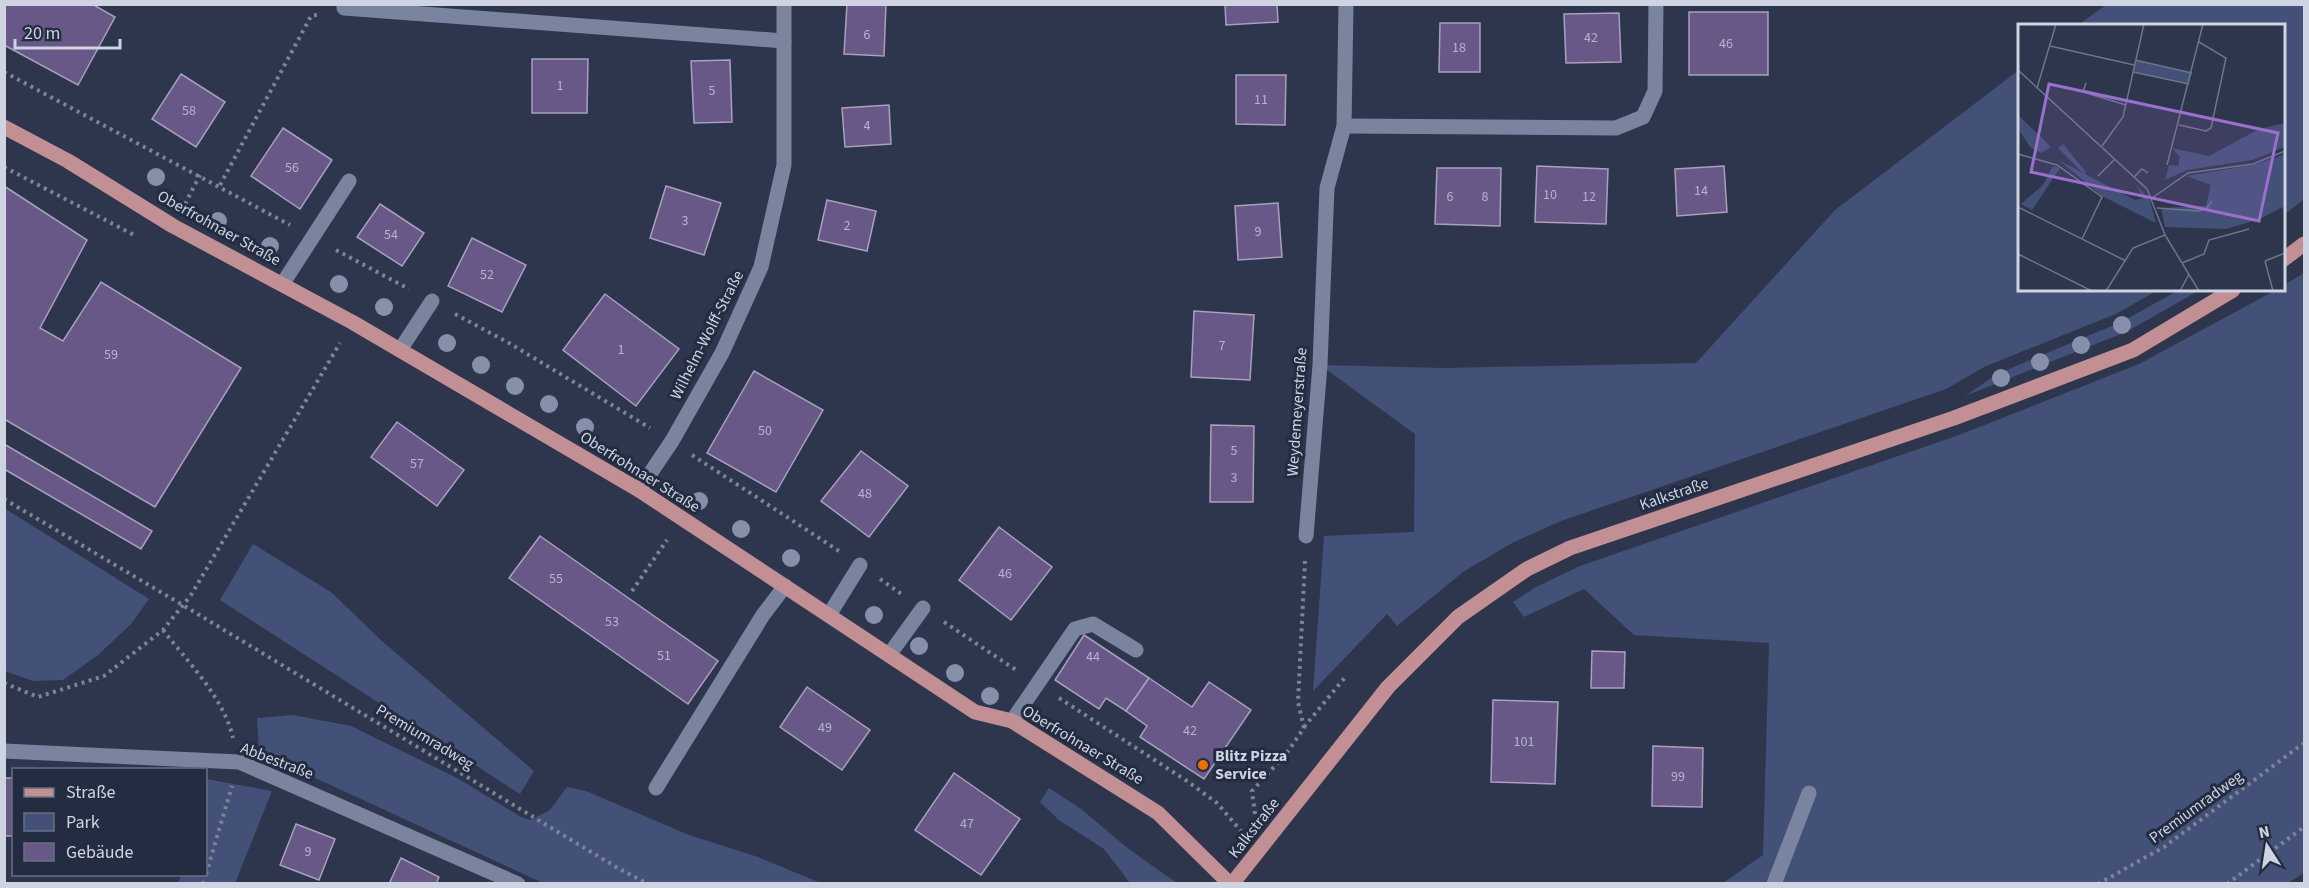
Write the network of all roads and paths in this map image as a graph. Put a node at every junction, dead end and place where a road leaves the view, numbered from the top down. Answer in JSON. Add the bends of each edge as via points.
{"nodes":[{"id":1,"x":784,"y":4,"type":"edge"},
{"id":2,"x":1346,"y":4,"type":"edge"},
{"id":3,"x":1656,"y":4,"type":"edge"},
{"id":4,"x":344,"y":6,"type":"edge"},
{"id":5,"x":784,"y":41,"type":"junction"},
{"id":6,"x":4,"y":72,"type":"edge"},
{"id":7,"x":1344,"y":126,"type":"junction"},
{"id":8,"x":4,"y":127,"type":"edge"},
{"id":9,"x":200,"y":175,"type":"junction"},
{"id":10,"x":349,"y":181,"type":"dead end"},
{"id":11,"x":220,"y":185,"type":"junction"},
{"id":12,"x":174,"y":226,"type":"junction"},
{"id":13,"x":311,"y":237,"type":"junction"},
{"id":14,"x":2304,"y":244,"type":"edge"},
{"id":15,"x":2285,"y":258,"type":"edge"},
{"id":16,"x":283,"y":283,"type":"junction"},
{"id":17,"x":2231,"y":291,"type":"edge"},
{"id":18,"x":432,"y":301,"type":"junction"},
{"id":19,"x":352,"y":322,"type":"junction"},
{"id":20,"x":400,"y":350,"type":"junction"},
{"id":21,"x":672,"y":441,"type":"junction"},
{"id":22,"x":639,"y":490,"type":"junction"},
{"id":23,"x":4,"y":499,"type":"edge"},
{"id":24,"x":682,"y":519,"type":"junction"},
{"id":25,"x":1306,"y":536,"type":"joint"},
{"id":26,"x":860,"y":565,"type":"dead end"},
{"id":27,"x":785,"y":586,"type":"junction"},
{"id":28,"x":632,"y":591,"type":"dead end"},
{"id":29,"x":182,"y":604,"type":"junction"},
{"id":30,"x":923,"y":608,"type":"dead end"},
{"id":31,"x":829,"y":615,"type":"junction"},
{"id":32,"x":163,"y":630,"type":"junction"},
{"id":33,"x":1136,"y":650,"type":"dead end"},
{"id":34,"x":889,"y":655,"type":"junction"},
{"id":35,"x":1347,"y":675,"type":"dead end"},
{"id":36,"x":4,"y":684,"type":"edge"},
{"id":37,"x":1038,"y":684,"type":"junction"},
{"id":38,"x":1012,"y":721,"type":"junction"},
{"id":39,"x":1304,"y":728,"type":"junction"},
{"id":40,"x":2304,"y":743,"type":"edge"},
{"id":41,"x":4,"y":751,"type":"edge"},
{"id":42,"x":239,"y":762,"type":"junction"},
{"id":43,"x":656,"y":788,"type":"dead end"},
{"id":44,"x":1809,"y":793,"type":"dead end"},
{"id":45,"x":2304,"y":827,"type":"edge"},
{"id":46,"x":1258,"y":853,"type":"junction"},
{"id":47,"x":207,"y":867,"type":"edge"},
{"id":48,"x":518,"y":884,"type":"edge"},
{"id":49,"x":648,"y":884,"type":"edge"},
{"id":50,"x":1231,"y":884,"type":"edge"},
{"id":51,"x":1774,"y":884,"type":"edge"},
{"id":52,"x":2098,"y":884,"type":"edge"},
{"id":53,"x":2227,"y":884,"type":"edge"}],
"edges":[{"from":1,"to":5,"type":"street","name":"Wilhelm-Wolff-Straße"},
{"from":2,"to":7,"type":"street","name":"Weydemeyerstraße"},
{"from":3,"to":7,"type":"street","via":[[1655,91],[1643,117],[1616,128]]},
{"from":4,"to":5,"type":"street"},
{"from":4,"to":11,"type":"path","via":[[311,16]]},
{"from":5,"to":21,"type":"street","name":"Wilhelm-Wolff-Straße","via":[[784,165],[761,267],[722,353]]},
{"from":6,"to":9,"type":"path"},
{"from":7,"to":25,"type":"street","name":"Weydemeyerstraße","via":[[1327,188],[1320,365]]},
{"from":8,"to":12,"type":"main road","name":"Oberfrohnaer Straße","via":[[68,160]]},
{"from":9,"to":11,"type":"path"},
{"from":9,"to":12,"type":"path"},
{"from":10,"to":13,"type":"street"},
{"from":11,"to":13,"type":"path"},
{"from":12,"to":16,"type":"main road","name":"Oberfrohnaer Straße"},
{"from":13,"to":16,"type":"street"},
{"from":13,"to":18,"type":"path"},
{"from":14,"to":15,"type":"main road"},
{"from":16,"to":19,"type":"main road","name":"Oberfrohnaer Straße"},
{"from":17,"to":46,"type":"main road","name":"Kalkstraße","via":[[2133,350],[1954,418],[1570,548],[1527,569],[1458,617],[1388,687]]},
{"from":18,"to":20,"type":"street"},
{"from":18,"to":21,"type":"path"},
{"from":19,"to":20,"type":"main road","name":"Oberfrohnaer Straße"},
{"from":19,"to":29,"type":"path","via":[[191,595]]},
{"from":20,"to":22,"type":"main road","name":"Oberfrohnaer Straße"},
{"from":21,"to":22,"type":"street","name":"Wilhelm-Wolff-Straße"},
{"from":22,"to":24,"type":"main road","name":"Oberfrohnaer Straße"},
{"from":23,"to":29,"type":"path","name":"Premiumradweg"},
{"from":24,"to":27,"type":"main road","name":"Oberfrohnaer Straße"},
{"from":24,"to":28,"type":"path"},
{"from":25,"to":39,"type":"path","via":[[1298,702]]},
{"from":26,"to":31,"type":"street"},
{"from":27,"to":31,"type":"main road","name":"Oberfrohnaer Straße"},
{"from":27,"to":43,"type":"street"},
{"from":29,"to":32,"type":"path"},
{"from":29,"to":49,"type":"path","name":"Premiumradweg"},
{"from":30,"to":34,"type":"street"},
{"from":31,"to":34,"type":"main road","name":"Oberfrohnaer Straße"},
{"from":32,"to":36,"type":"path","via":[[104,676],[38,698]]},
{"from":32,"to":42,"type":"path","via":[[213,694],[231,728]]},
{"from":33,"to":37,"type":"street","via":[[1093,624],[1075,628]]},
{"from":34,"to":38,"type":"main road","name":"Oberfrohnaer Straße","via":[[975,712]]},
{"from":35,"to":39,"type":"path"},
{"from":37,"to":38,"type":"street"},
{"from":37,"to":46,"type":"path","via":[[1217,803]]},
{"from":38,"to":50,"type":"main road","name":"Oberfrohnaer Straße","via":[[1158,813]]},
{"from":39,"to":46,"type":"path","via":[[1252,791]]},
{"from":40,"to":52,"type":"path","name":"Premiumradweg","via":[[2164,847]]},
{"from":41,"to":42,"type":"street","name":"Abbestraße"},
{"from":42,"to":47,"type":"path"},
{"from":42,"to":48,"type":"street","name":"Abbestraße"},
{"from":44,"to":51,"type":"street"},
{"from":45,"to":53,"type":"path"},
{"from":46,"to":50,"type":"main road","name":"Kalkstraße"}]}
